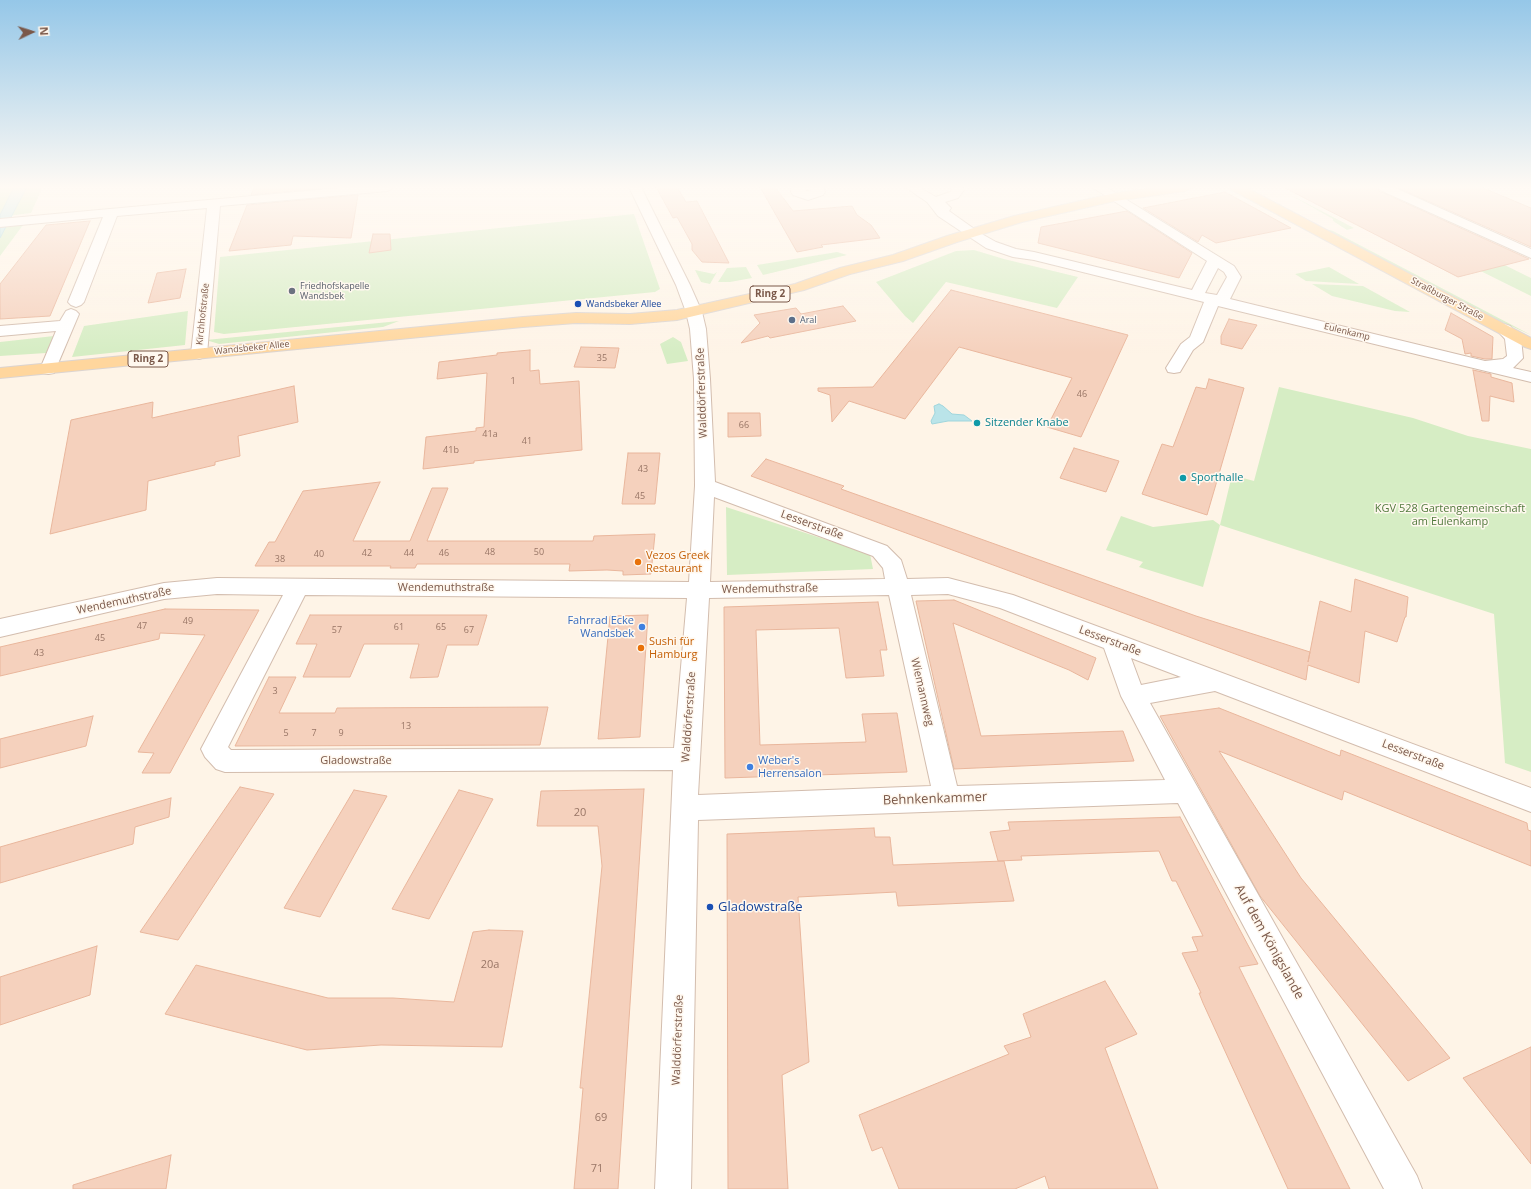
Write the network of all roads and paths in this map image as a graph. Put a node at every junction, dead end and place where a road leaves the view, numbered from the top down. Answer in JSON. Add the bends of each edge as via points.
{"nodes":[{"id":1,"x":100,"y":242,"type":"edge"},
{"id":2,"x":210,"y":242,"type":"edge"},
{"id":3,"x":662,"y":242,"type":"edge"},
{"id":4,"x":936,"y":242,"type":"edge"},
{"id":5,"x":991,"y":242,"type":"edge"},
{"id":6,"x":1187,"y":242,"type":"edge"},
{"id":7,"x":1341,"y":242,"type":"edge"},
{"id":8,"x":1363,"y":242,"type":"edge"},
{"id":9,"x":1506,"y":242,"type":"edge"},
{"id":10,"x":1531,"y":254,"type":"edge"},
{"id":11,"x":1215,"y":260,"type":"junction"},
{"id":12,"x":1196,"y":296,"type":"junction"},
{"id":13,"x":1217,"y":301,"type":"junction"},
{"id":14,"x":692,"y":305,"type":"junction"},
{"id":15,"x":71,"y":314,"type":"junction"},
{"id":16,"x":1504,"y":329,"type":"junction"},
{"id":17,"x":1531,"y":330,"type":"edge"},
{"id":18,"x":0,"y":331,"type":"edge"},
{"id":19,"x":1531,"y":344,"type":"edge"},
{"id":20,"x":199,"y":347,"type":"junction"},
{"id":21,"x":1482,"y":365,"type":"junction"},
{"id":22,"x":1174,"y":368,"type":"dead end"},
{"id":23,"x":48,"y":369,"type":"junction"},
{"id":24,"x":0,"y":373,"type":"edge"},
{"id":25,"x":1531,"y":377,"type":"edge"},
{"id":26,"x":705,"y":486,"type":"junction"},
{"id":27,"x":897,"y":586,"type":"junction"},
{"id":28,"x":298,"y":587,"type":"junction"},
{"id":29,"x":699,"y":590,"type":"junction"},
{"id":30,"x":0,"y":628,"type":"edge"},
{"id":31,"x":1113,"y":642,"type":"junction"},
{"id":32,"x":1216,"y":680,"type":"junction"},
{"id":33,"x":1133,"y":696,"type":"junction"},
{"id":34,"x":686,"y":759,"type":"junction"},
{"id":35,"x":1186,"y":791,"type":"junction"},
{"id":36,"x":947,"y":798,"type":"junction"},
{"id":37,"x":1531,"y":800,"type":"edge"},
{"id":38,"x":684,"y":808,"type":"junction"},
{"id":39,"x":673,"y":1189,"type":"edge"},
{"id":40,"x":1404,"y":1189,"type":"edge"}],
"edges":[{"from":1,"to":15,"type":"street"},
{"from":2,"to":20,"type":"street","name":"Kirchhofstraße"},
{"from":3,"to":14,"type":"street","name":"Walddörferstraße"},
{"from":4,"to":14,"type":"main road","number":"Ring 2","via":[[898,258],[799,286]]},
{"from":5,"to":12,"type":"street","name":"Eulenkamp","via":[[1013,253]]},
{"from":6,"to":11,"type":"street"},
{"from":7,"to":16,"type":"main road","name":"Straßburger Straße"},
{"from":8,"to":17,"type":"main road","name":"Straßburger Straße"},
{"from":9,"to":10,"type":"street"},
{"from":11,"to":12,"type":"street"},
{"from":11,"to":13,"type":"street","via":[[1229,269],[1234,276]]},
{"from":12,"to":13,"type":"street","name":"Eulenkamp"},
{"from":13,"to":21,"type":"street","name":"Eulenkamp"},
{"from":13,"to":22,"type":"street","via":[[1197,339],[1187,347]]},
{"from":14,"to":20,"type":"main road","name":"Wandsbeker Allee","number":"Ring 2","via":[[664,317],[576,318],[336,339]]},
{"from":14,"to":26,"type":"street","name":"Walddörferstraße","via":[[701,353]]},
{"from":15,"to":18,"type":"street"},
{"from":15,"to":23,"type":"street"},
{"from":16,"to":19,"type":"main road","name":"Straßburger Straße"},
{"from":16,"to":21,"type":"street","name":"Eulenkamp","via":[[1513,338],[1515,358],[1507,364]]},
{"from":20,"to":23,"type":"main road","name":"Wandsbeker Allee","number":"Ring 2"},
{"from":21,"to":25,"type":"street","name":"Eulenkamp"},
{"from":23,"to":24,"type":"main road","name":"Wandsbeker Allee","number":"Ring 2"},
{"from":26,"to":27,"type":"street","name":"Lesserstraße","via":[[880,550],[893,565]]},
{"from":26,"to":29,"type":"street","name":"Walddörferstraße"},
{"from":27,"to":29,"type":"street","name":"Wendemuthstraße"},
{"from":27,"to":31,"type":"street","name":"Lesserstraße","via":[[948,586],[1005,600]]},
{"from":27,"to":36,"type":"street","name":"Wiemannweg"},
{"from":28,"to":29,"type":"street","name":"Wendemuthstraße"},
{"from":28,"to":30,"type":"street","name":"Wendemuthstraße","via":[[217,586],[164,590]]},
{"from":28,"to":34,"type":"street","name":"Gladowstraße","via":[[214,749],[225,761]]},
{"from":29,"to":34,"type":"street","name":"Walddörferstraße"},
{"from":31,"to":32,"type":"street","name":"Lesserstraße"},
{"from":31,"to":33,"type":"street","name":"Auf dem Königslande"},
{"from":32,"to":33,"type":"street"},
{"from":32,"to":37,"type":"street","name":"Lesserstraße"},
{"from":33,"to":35,"type":"street","name":"Auf dem Königslande"},
{"from":34,"to":38,"type":"street","name":"Walddörferstraße"},
{"from":35,"to":36,"type":"street","name":"Behnkenkammer"},
{"from":35,"to":40,"type":"street","name":"Auf dem Königslande"},
{"from":36,"to":38,"type":"street","name":"Behnkenkammer"},
{"from":38,"to":39,"type":"street","name":"Walddörferstraße"}]}
